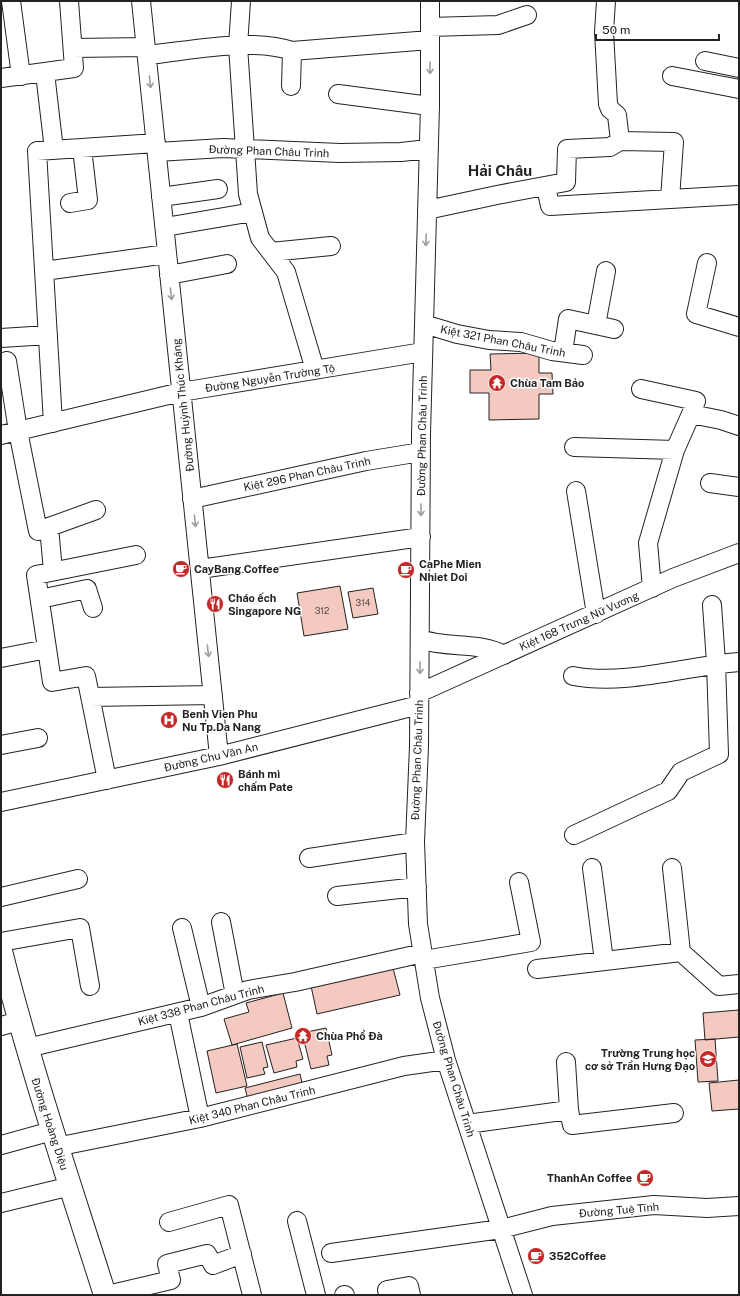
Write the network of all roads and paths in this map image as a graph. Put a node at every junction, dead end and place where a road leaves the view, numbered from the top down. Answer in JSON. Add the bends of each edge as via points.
{"nodes":[{"id":1,"x":11,"y":1,"type":"edge"},
{"id":2,"x":69,"y":1,"type":"edge"},
{"id":3,"x":142,"y":1,"type":"edge"},
{"id":4,"x":241,"y":1,"type":"edge"},
{"id":5,"x":430,"y":1,"type":"edge"},
{"id":6,"x":606,"y":1,"type":"edge"},
{"id":7,"x":528,"y":15,"type":"dead end"},
{"id":8,"x":430,"y":33,"type":"junction"},
{"id":9,"x":238,"y":46,"type":"junction"},
{"id":10,"x":73,"y":48,"type":"junction"},
{"id":11,"x":146,"y":51,"type":"junction"},
{"id":12,"x":292,"y":51,"type":"junction"},
{"id":13,"x":706,"y":61,"type":"dead end"},
{"id":14,"x":739,"y":68,"type":"edge"},
{"id":15,"x":46,"y":72,"type":"junction"},
{"id":16,"x":21,"y":76,"type":"junction"},
{"id":17,"x":672,"y":76,"type":"dead end"},
{"id":18,"x":1,"y":78,"type":"edge"},
{"id":19,"x":291,"y":86,"type":"dead end"},
{"id":20,"x":739,"y":89,"type":"edge"},
{"id":21,"x":338,"y":94,"type":"dead end"},
{"id":22,"x":430,"y":106,"type":"junction"},
{"id":23,"x":620,"y":141,"type":"junction"},
{"id":24,"x":156,"y":147,"type":"junction"},
{"id":25,"x":82,"y":148,"type":"junction"},
{"id":26,"x":245,"y":148,"type":"junction"},
{"id":27,"x":428,"y":149,"type":"junction"},
{"id":28,"x":54,"y":150,"type":"junction"},
{"id":29,"x":546,"y":187,"type":"junction"},
{"id":30,"x":218,"y":189,"type":"dead end"},
{"id":31,"x":739,"y":195,"type":"edge"},
{"id":32,"x":161,"y":197,"type":"junction"},
{"id":33,"x":670,"y":199,"type":"junction"},
{"id":34,"x":70,"y":203,"type":"dead end"},
{"id":35,"x":427,"y":210,"type":"junction"},
{"id":36,"x":253,"y":212,"type":"junction"},
{"id":37,"x":165,"y":227,"type":"junction"},
{"id":38,"x":331,"y":246,"type":"dead end"},
{"id":39,"x":271,"y":252,"type":"junction"},
{"id":40,"x":167,"y":254,"type":"junction"},
{"id":41,"x":707,"y":263,"type":"dead end"},
{"id":42,"x":227,"y":264,"type":"dead end"},
{"id":43,"x":44,"y":271,"type":"junction"},
{"id":44,"x":606,"y":271,"type":"dead end"},
{"id":45,"x":170,"y":275,"type":"junction"},
{"id":46,"x":424,"y":324,"type":"junction"},
{"id":47,"x":596,"y":325,"type":"junction"},
{"id":48,"x":739,"y":328,"type":"edge"},
{"id":49,"x":614,"y":329,"type":"dead end"},
{"id":50,"x":48,"y":335,"type":"junction"},
{"id":51,"x":1,"y":338,"type":"edge"},
{"id":52,"x":423,"y":352,"type":"junction"},
{"id":53,"x":563,"y":352,"type":"junction"},
{"id":54,"x":583,"y":355,"type":"dead end"},
{"id":55,"x":7,"y":361,"type":"dead end"},
{"id":56,"x":315,"y":370,"type":"junction"},
{"id":57,"x":640,"y":389,"type":"dead end"},
{"id":58,"x":181,"y":392,"type":"junction"},
{"id":59,"x":691,"y":414,"type":"junction"},
{"id":60,"x":53,"y":423,"type":"junction"},
{"id":61,"x":739,"y":426,"type":"edge"},
{"id":62,"x":9,"y":433,"type":"edge"},
{"id":63,"x":574,"y":447,"type":"dead end"},
{"id":64,"x":675,"y":450,"type":"junction"},
{"id":65,"x":421,"y":452,"type":"junction"},
{"id":66,"x":710,"y":483,"type":"dead end"},
{"id":67,"x":739,"y":487,"type":"edge"},
{"id":68,"x":576,"y":491,"type":"dead end"},
{"id":69,"x":192,"y":498,"type":"junction"},
{"id":70,"x":96,"y":510,"type":"dead end"},
{"id":71,"x":49,"y":527,"type":"junction"},
{"id":72,"x":421,"y":537,"type":"junction"},
{"id":73,"x":739,"y":553,"type":"edge"},
{"id":74,"x":136,"y":556,"type":"dead end"},
{"id":75,"x":200,"y":569,"type":"junction"},
{"id":76,"x":53,"y":571,"type":"junction"},
{"id":77,"x":652,"y":588,"type":"junction"},
{"id":78,"x":40,"y":599,"type":"junction"},
{"id":79,"x":712,"y":604,"type":"dead end"},
{"id":80,"x":93,"y":608,"type":"dead end"},
{"id":81,"x":596,"y":614,"type":"junction"},
{"id":82,"x":420,"y":640,"type":"junction"},
{"id":83,"x":47,"y":649,"type":"junction"},
{"id":84,"x":504,"y":655,"type":"junction"},
{"id":85,"x":1,"y":658,"type":"edge"},
{"id":86,"x":739,"y":662,"type":"edge"},
{"id":87,"x":716,"y":663,"type":"junction"},
{"id":88,"x":573,"y":676,"type":"dead end"},
{"id":89,"x":213,"y":695,"type":"junction"},
{"id":90,"x":90,"y":697,"type":"junction"},
{"id":91,"x":419,"y":699,"type":"junction"},
{"id":92,"x":38,"y":738,"type":"dead end"},
{"id":93,"x":1,"y":745,"type":"edge"},
{"id":94,"x":219,"y":756,"type":"junction"},
{"id":95,"x":107,"y":780,"type":"junction"},
{"id":96,"x":1,"y":802,"type":"edge"},
{"id":97,"x":574,"y":835,"type":"dead end"},
{"id":98,"x":415,"y":842,"type":"junction"},
{"id":99,"x":309,"y":858,"type":"dead end"},
{"id":100,"x":592,"y":868,"type":"dead end"},
{"id":101,"x":672,"y":868,"type":"dead end"},
{"id":102,"x":78,"y":879,"type":"dead end"},
{"id":103,"x":519,"y":882,"type":"dead end"},
{"id":104,"x":417,"y":887,"type":"junction"},
{"id":105,"x":337,"y":896,"type":"dead end"},
{"id":106,"x":1,"y":897,"type":"edge"},
{"id":107,"x":221,"y":922,"type":"dead end"},
{"id":108,"x":182,"y":928,"type":"dead end"},
{"id":109,"x":1,"y":942,"type":"edge"},
{"id":110,"x":1,"y":951,"type":"edge"},
{"id":111,"x":681,"y":952,"type":"junction"},
{"id":112,"x":424,"y":956,"type":"junction"},
{"id":113,"x":604,"y":961,"type":"junction"},
{"id":114,"x":537,"y":969,"type":"dead end"},
{"id":115,"x":5,"y":983,"type":"edge"},
{"id":116,"x":739,"y":984,"type":"edge"},
{"id":117,"x":90,"y":986,"type":"dead end"},
{"id":118,"x":235,"y":996,"type":"junction"},
{"id":119,"x":201,"y":1007,"type":"junction"},
{"id":120,"x":178,"y":1013,"type":"junction"},
{"id":121,"x":10,"y":1023,"type":"edge"},
{"id":122,"x":27,"y":1048,"type":"junction"},
{"id":123,"x":446,"y":1060,"type":"junction"},
{"id":124,"x":566,"y":1062,"type":"dead end"},
{"id":125,"x":568,"y":1110,"type":"junction"},
{"id":126,"x":674,"y":1113,"type":"dead end"},
{"id":127,"x":200,"y":1118,"type":"junction"},
{"id":128,"x":467,"y":1124,"type":"junction"},
{"id":129,"x":54,"y":1139,"type":"junction"},
{"id":130,"x":1,"y":1145,"type":"edge"},
{"id":131,"x":71,"y":1186,"type":"junction"},
{"id":132,"x":1,"y":1203,"type":"edge"},
{"id":133,"x":739,"y":1206,"type":"edge"},
{"id":134,"x":169,"y":1222,"type":"dead end"},
{"id":135,"x":296,"y":1222,"type":"dead end"},
{"id":136,"x":501,"y":1229,"type":"junction"},
{"id":137,"x":331,"y":1253,"type":"dead end"},
{"id":138,"x":242,"y":1254,"type":"junction"},
{"id":139,"x":386,"y":1290,"type":"dead end"},
{"id":140,"x":106,"y":1295,"type":"edge"},
{"id":141,"x":252,"y":1295,"type":"edge"},
{"id":142,"x":316,"y":1295,"type":"edge"},
{"id":143,"x":411,"y":1295,"type":"edge"},
{"id":144,"x":523,"y":1295,"type":"edge"}],
"edges":[{"from":1,"to":16,"type":"street"},
{"from":2,"to":10,"type":"street"},
{"from":3,"to":11,"type":"street","name":"Đường Huỳnh Thúc Kháng"},
{"from":4,"to":9,"type":"street"},
{"from":5,"to":8,"type":"street","name":"Đường Phan Châu Trinh"},
{"from":6,"to":23,"type":"street","via":[[604,32],[608,104],[617,115]]},
{"from":7,"to":8,"type":"street","via":[[498,24]]},
{"from":8,"to":12,"type":"street"},
{"from":8,"to":22,"type":"street","name":"Đường Phan Châu Trinh","one_way":true},
{"from":9,"to":11,"type":"street"},
{"from":9,"to":12,"type":"street","via":[[281,47]]},
{"from":9,"to":26,"type":"street"},
{"from":10,"to":11,"type":"street"},
{"from":10,"to":15,"type":"street","via":[[74,68]]},
{"from":11,"to":24,"type":"street","name":"Đường Huỳnh Thúc Kháng","one_way":true},
{"from":12,"to":19,"type":"street"},
{"from":13,"to":14,"type":"street"},
{"from":15,"to":16,"type":"street"},
{"from":15,"to":28,"type":"street"},
{"from":16,"to":18,"type":"street"},
{"from":17,"to":20,"type":"street"},
{"from":21,"to":22,"type":"street"},
{"from":22,"to":27,"type":"street","name":"Đường Phan Châu Trinh"},
{"from":23,"to":29,"type":"street","via":[[610,147],[567,149],[566,182]]},
{"from":23,"to":33,"type":"street","via":[[674,142]]},
{"from":24,"to":25,"type":"street","name":"Đường Phan Châu Trinh"},
{"from":24,"to":26,"type":"street","name":"Đường Phan Châu Trinh"},
{"from":24,"to":32,"type":"street","name":"Đường Huỳnh Thúc Kháng"},
{"from":25,"to":28,"type":"street","name":"Đường Phan Châu Trinh"},
{"from":25,"to":34,"type":"street","via":[[88,200]]},
{"from":26,"to":27,"type":"street","name":"Đường Phan Châu Trinh","via":[[340,153]]},
{"from":26,"to":36,"type":"street","via":[[248,194]]},
{"from":27,"to":35,"type":"street","name":"Đường Phan Châu Trinh"},
{"from":28,"to":43,"type":"street","name":"Đường Phan Châu Trinh","via":[[37,151]]},
{"from":29,"to":33,"type":"street","via":[[550,206]]},
{"from":29,"to":35,"type":"street","via":[[497,194]]},
{"from":30,"to":32,"type":"street"},
{"from":31,"to":33,"type":"street"},
{"from":32,"to":37,"type":"street","name":"Đường Huỳnh Thúc Kháng"},
{"from":35,"to":46,"type":"street","name":"Đường Phan Châu Trinh","one_way":true},
{"from":36,"to":37,"type":"street"},
{"from":36,"to":39,"type":"street","via":[[260,238]]},
{"from":37,"to":40,"type":"street","name":"Đường Huỳnh Thúc Kháng"},
{"from":38,"to":39,"type":"street"},
{"from":39,"to":56,"type":"street","via":[[286,272]]},
{"from":40,"to":43,"type":"street"},
{"from":40,"to":45,"type":"street","name":"Đường Huỳnh Thúc Kháng"},
{"from":41,"to":48,"type":"street","via":[[696,314]]},
{"from":42,"to":45,"type":"street"},
{"from":43,"to":50,"type":"street"},
{"from":44,"to":47,"type":"street"},
{"from":45,"to":58,"type":"street","name":"Đường Huỳnh Thúc Kháng","one_way":true},
{"from":46,"to":52,"type":"street","name":"Đường Phan Châu Trinh"},
{"from":46,"to":53,"type":"street","name":"Kiệt 321 Phan Châu Trinh","via":[[463,335],[521,342]]},
{"from":47,"to":49,"type":"street"},
{"from":47,"to":53,"type":"street","via":[[568,319]]},
{"from":50,"to":51,"type":"street"},
{"from":50,"to":60,"type":"street"},
{"from":52,"to":56,"type":"street","name":"Đường Nguyễn Trường Tộ"},
{"from":52,"to":65,"type":"street","name":"Đường Phan Châu Trinh"},
{"from":53,"to":54,"type":"street","name":"Kiệt 321 Phan Châu Trinh"},
{"from":55,"to":62,"type":"street"},
{"from":56,"to":58,"type":"street","name":"Đường Nguyễn Trường Tộ"},
{"from":57,"to":59,"type":"street","via":[[696,401]]},
{"from":58,"to":60,"type":"street","name":"Đường Nguyễn Trường Tộ"},
{"from":58,"to":69,"type":"street","name":"Đường Huỳnh Thúc Kháng"},
{"from":59,"to":61,"type":"street"},
{"from":59,"to":64,"type":"street"},
{"from":60,"to":62,"type":"street","name":"Đường Nguyễn Trường Tộ"},
{"from":62,"to":71,"type":"street","via":[[38,531]]},
{"from":63,"to":64,"type":"street"},
{"from":64,"to":77,"type":"street","via":[[648,543]]},
{"from":65,"to":69,"type":"street","name":"Kiệt 296 Phan Châu Trinh","via":[[366,461]]},
{"from":65,"to":72,"type":"street","name":"Đường Phan Châu Trinh","one_way":true},
{"from":66,"to":67,"type":"street"},
{"from":68,"to":81,"type":"street"},
{"from":69,"to":75,"type":"street","name":"Đường Huỳnh Thúc Kháng","one_way":true},
{"from":70,"to":71,"type":"street"},
{"from":71,"to":76,"type":"street"},
{"from":72,"to":75,"type":"street"},
{"from":72,"to":82,"type":"street","name":"Đường Phan Châu Trinh"},
{"from":73,"to":77,"type":"street","name":"Kiệt 168 Trưng Nữ Vương"},
{"from":74,"to":76,"type":"street"},
{"from":75,"to":89,"type":"street","name":"Đường Huỳnh Thúc Kháng","one_way":true},
{"from":76,"to":78,"type":"street","via":[[36,575]]},
{"from":77,"to":81,"type":"street","name":"Kiệt 168 Trưng Nữ Vương"},
{"from":78,"to":80,"type":"street","via":[[87,590]]},
{"from":78,"to":83,"type":"street"},
{"from":79,"to":87,"type":"street"},
{"from":81,"to":84,"type":"street","name":"Kiệt 168 Trưng Nữ Vương"},
{"from":82,"to":84,"type":"street","via":[[448,646],[487,648]]},
{"from":82,"to":91,"type":"street","name":"Đường Phan Châu Trinh","one_way":true},
{"from":83,"to":85,"type":"street"},
{"from":83,"to":90,"type":"street","via":[[52,682],[86,676]]},
{"from":84,"to":91,"type":"street","name":"Kiệt 168 Trưng Nữ Vương"},
{"from":86,"to":87,"type":"street"},
{"from":87,"to":88,"type":"street","via":[[627,677]]},
{"from":87,"to":97,"type":"street","via":[[719,754],[681,772],[668,791]]},
{"from":89,"to":90,"type":"street"},
{"from":89,"to":94,"type":"street","name":"Đường Huỳnh Thúc Kháng"},
{"from":90,"to":95,"type":"street"},
{"from":91,"to":94,"type":"street","name":"Đường Chu Văn An"},
{"from":91,"to":98,"type":"street","name":"Đường Phan Châu Trinh"},
{"from":92,"to":93,"type":"street"},
{"from":94,"to":95,"type":"street","name":"Đường Chu Văn An"},
{"from":95,"to":96,"type":"street","name":"Đường Chu Văn An"},
{"from":98,"to":99,"type":"street"},
{"from":98,"to":104,"type":"street","name":"Đường Phan Châu Trinh"},
{"from":100,"to":113,"type":"street"},
{"from":101,"to":111,"type":"street"},
{"from":102,"to":106,"type":"street"},
{"from":103,"to":112,"type":"street","name":"Kiệt 338 Phan Châu Trinh","via":[[532,942]]},
{"from":104,"to":105,"type":"street"},
{"from":104,"to":112,"type":"street","name":"Đường Phan Châu Trinh","via":[[418,924]]},
{"from":107,"to":118,"type":"street"},
{"from":108,"to":119,"type":"street"},
{"from":109,"to":117,"type":"street","via":[[80,928]]},
{"from":110,"to":115,"type":"main road","name":"Đường Hoàng Diệu"},
{"from":111,"to":113,"type":"street"},
{"from":111,"to":116,"type":"street","via":[[719,986]]},
{"from":112,"to":118,"type":"street","name":"Kiệt 338 Phan Châu Trinh","via":[[248,990]]},
{"from":112,"to":123,"type":"street","name":"Đường Phan Châu Trinh","via":[[430,998]]},
{"from":113,"to":114,"type":"street"},
{"from":115,"to":121,"type":"main road","name":"Đường Hoàng Diệu"},
{"from":118,"to":119,"type":"street","name":"Kiệt 338 Phan Châu Trinh"},
{"from":119,"to":120,"type":"street","name":"Kiệt 338 Phan Châu Trinh"},
{"from":120,"to":122,"type":"street","name":"Kiệt 338 Phan Châu Trinh"},
{"from":120,"to":127,"type":"street"},
{"from":121,"to":122,"type":"main road","name":"Đường Hoàng Diệu"},
{"from":122,"to":129,"type":"main road","name":"Đường Hoàng Diệu"},
{"from":123,"to":127,"type":"street","name":"Kiệt 340 Phan Châu Trinh","via":[[404,1066]]},
{"from":123,"to":128,"type":"street","name":"Đường Phan Châu Trinh"},
{"from":124,"to":125,"type":"street"},
{"from":125,"to":126,"type":"street","via":[[572,1125]]},
{"from":125,"to":128,"type":"street"},
{"from":127,"to":129,"type":"street","name":"Kiệt 340 Phan Châu Trinh"},
{"from":128,"to":136,"type":"street","name":"Đường Phan Châu Trinh"},
{"from":129,"to":130,"type":"street","name":"Kiệt 340 Phan Châu Trinh"},
{"from":129,"to":131,"type":"main road","name":"Đường Hoàng Diệu"},
{"from":131,"to":132,"type":"street"},
{"from":131,"to":140,"type":"main road","name":"Đường Hoàng Diệu"},
{"from":133,"to":136,"type":"street","name":"Đường Tuệ Tĩnh","via":[[707,1208],[654,1205],[552,1216]]},
{"from":134,"to":138,"type":"street","via":[[229,1205]]},
{"from":135,"to":142,"type":"street"},
{"from":136,"to":137,"type":"street","name":"Đường Tuệ Tĩnh"},
{"from":136,"to":144,"type":"street","name":"Đường Phan Châu Trinh"},
{"from":138,"to":140,"type":"street","via":[[213,1265],[207,1254],[167,1264],[171,1280]]},
{"from":138,"to":141,"type":"street"},
{"from":139,"to":143,"type":"street","via":[[409,1286]]}]}
